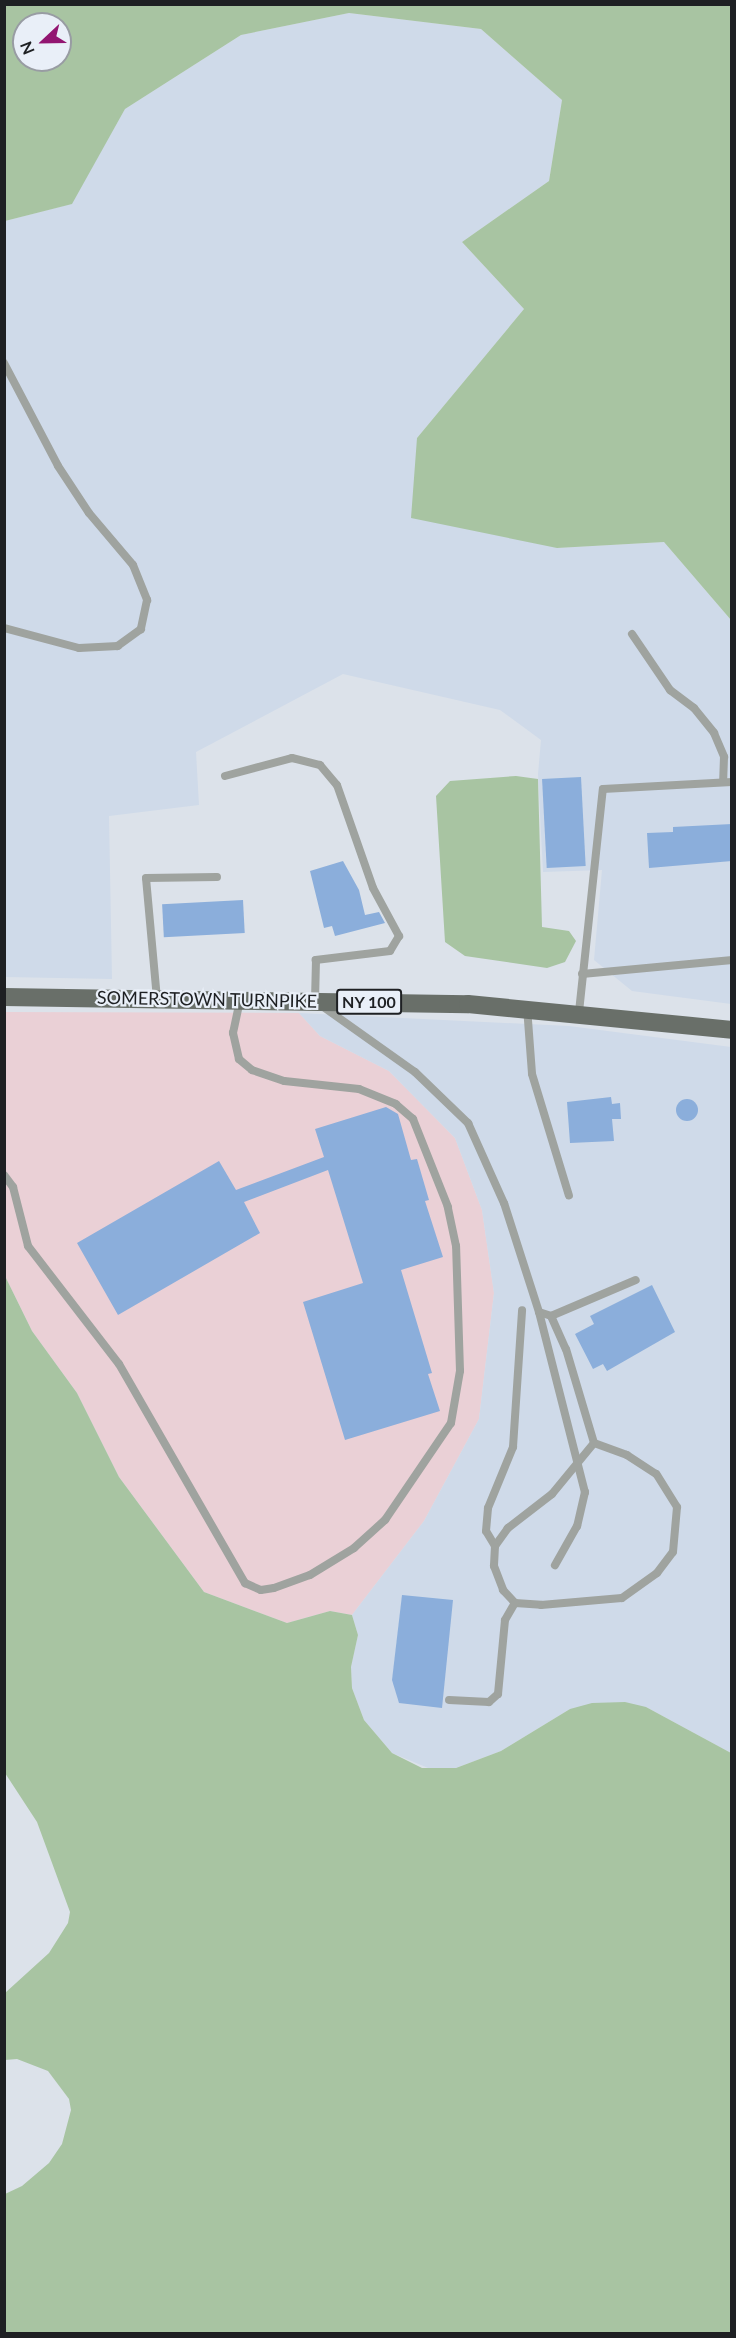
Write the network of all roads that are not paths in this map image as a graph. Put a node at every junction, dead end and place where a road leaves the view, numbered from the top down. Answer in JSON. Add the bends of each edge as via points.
{"nodes":[{"id":1,"x":4,"y":363,"type":"edge"},
{"id":2,"x":4,"y":628,"type":"edge"},
{"id":3,"x":632,"y":634,"type":"dead end"},
{"id":4,"x":225,"y":776,"type":"dead end"},
{"id":5,"x":727,"y":781,"type":"edge"},
{"id":6,"x":217,"y":877,"type":"dead end"},
{"id":7,"x":732,"y":960,"type":"edge"},
{"id":8,"x":582,"y":974,"type":"junction"},
{"id":9,"x":4,"y":996,"type":"edge"},
{"id":10,"x":157,"y":999,"type":"junction"},
{"id":11,"x":240,"y":1000,"type":"junction"},
{"id":12,"x":315,"y":1000,"type":"junction"},
{"id":13,"x":527,"y":1007,"type":"junction"},
{"id":14,"x":579,"y":1012,"type":"junction"},
{"id":15,"x":732,"y":1030,"type":"edge"},
{"id":16,"x":4,"y":1175,"type":"edge"},
{"id":17,"x":569,"y":1196,"type":"dead end"},
{"id":18,"x":636,"y":1280,"type":"dead end"},
{"id":19,"x":522,"y":1310,"type":"dead end"},
{"id":20,"x":539,"y":1312,"type":"junction"},
{"id":21,"x":551,"y":1317,"type":"junction"},
{"id":22,"x":594,"y":1443,"type":"junction"},
{"id":23,"x":578,"y":1464,"type":"junction"},
{"id":24,"x":495,"y":1546,"type":"junction"},
{"id":25,"x":555,"y":1565,"type":"dead end"},
{"id":26,"x":515,"y":1603,"type":"junction"},
{"id":27,"x":449,"y":1700,"type":"dead end"}],
"edges":[{"from":1,"to":2,"type":"lane","via":[[58,466],[89,513],[133,565],[147,600],[141,629],[118,646],[79,648]]},
{"from":3,"to":5,"type":"lane","via":[[670,690],[694,708],[714,733],[724,757]]},
{"from":4,"to":12,"type":"lane","via":[[292,758],[320,765],[337,785],[373,888],[399,936],[390,951],[316,960]]},
{"from":5,"to":8,"type":"lane","via":[[603,789]]},
{"from":6,"to":10,"type":"lane","via":[[146,878]]},
{"from":7,"to":8,"type":"lane"},
{"from":8,"to":14,"type":"lane"},
{"from":9,"to":10,"type":"main road","name":"SOMERSTOWN TURNPIKE","number":"NY 100"},
{"from":10,"to":11,"type":"main road","name":"SOMERSTOWN TURNPIKE","number":"NY 100"},
{"from":11,"to":12,"type":"main road","name":"SOMERSTOWN TURNPIKE","number":"NY 100"},
{"from":11,"to":16,"type":"lane","via":[[233,1033],[239,1059],[252,1070],[284,1082],[359,1089],[396,1104],[413,1119],[424,1141],[450,1216],[456,1246],[460,1371],[451,1423],[386,1520],[354,1548],[310,1575],[274,1588],[261,1590],[245,1583],[119,1364],[28,1246],[13,1187]]},
{"from":12,"to":13,"type":"main road","name":"SOMERSTOWN TURNPIKE","number":"NY 100"},
{"from":12,"to":20,"type":"lane","via":[[415,1072],[468,1123],[504,1203]]},
{"from":13,"to":14,"type":"main road","name":"SOMERSTOWN TURNPIKE","number":"NY 100"},
{"from":13,"to":17,"type":"lane","via":[[532,1074]]},
{"from":14,"to":15,"type":"main road","name":"SOMERSTOWN TURNPIKE","number":"NY 100"},
{"from":18,"to":21,"type":"lane"},
{"from":19,"to":24,"type":"lane","via":[[513,1447],[488,1508],[486,1531]]},
{"from":20,"to":21,"type":"lane"},
{"from":20,"to":23,"type":"lane"},
{"from":21,"to":22,"type":"lane","via":[[566,1349]]},
{"from":22,"to":23,"type":"lane"},
{"from":22,"to":26,"type":"lane","via":[[627,1455],[656,1474],[677,1507],[674,1552],[657,1573],[622,1598],[542,1605]]},
{"from":23,"to":24,"type":"lane","via":[[552,1494],[508,1528]]},
{"from":23,"to":25,"type":"lane","via":[[585,1492],[577,1526]]},
{"from":24,"to":26,"type":"lane","via":[[494,1566],[503,1590]]},
{"from":26,"to":27,"type":"lane","via":[[505,1620],[498,1694],[489,1702]]}]}
